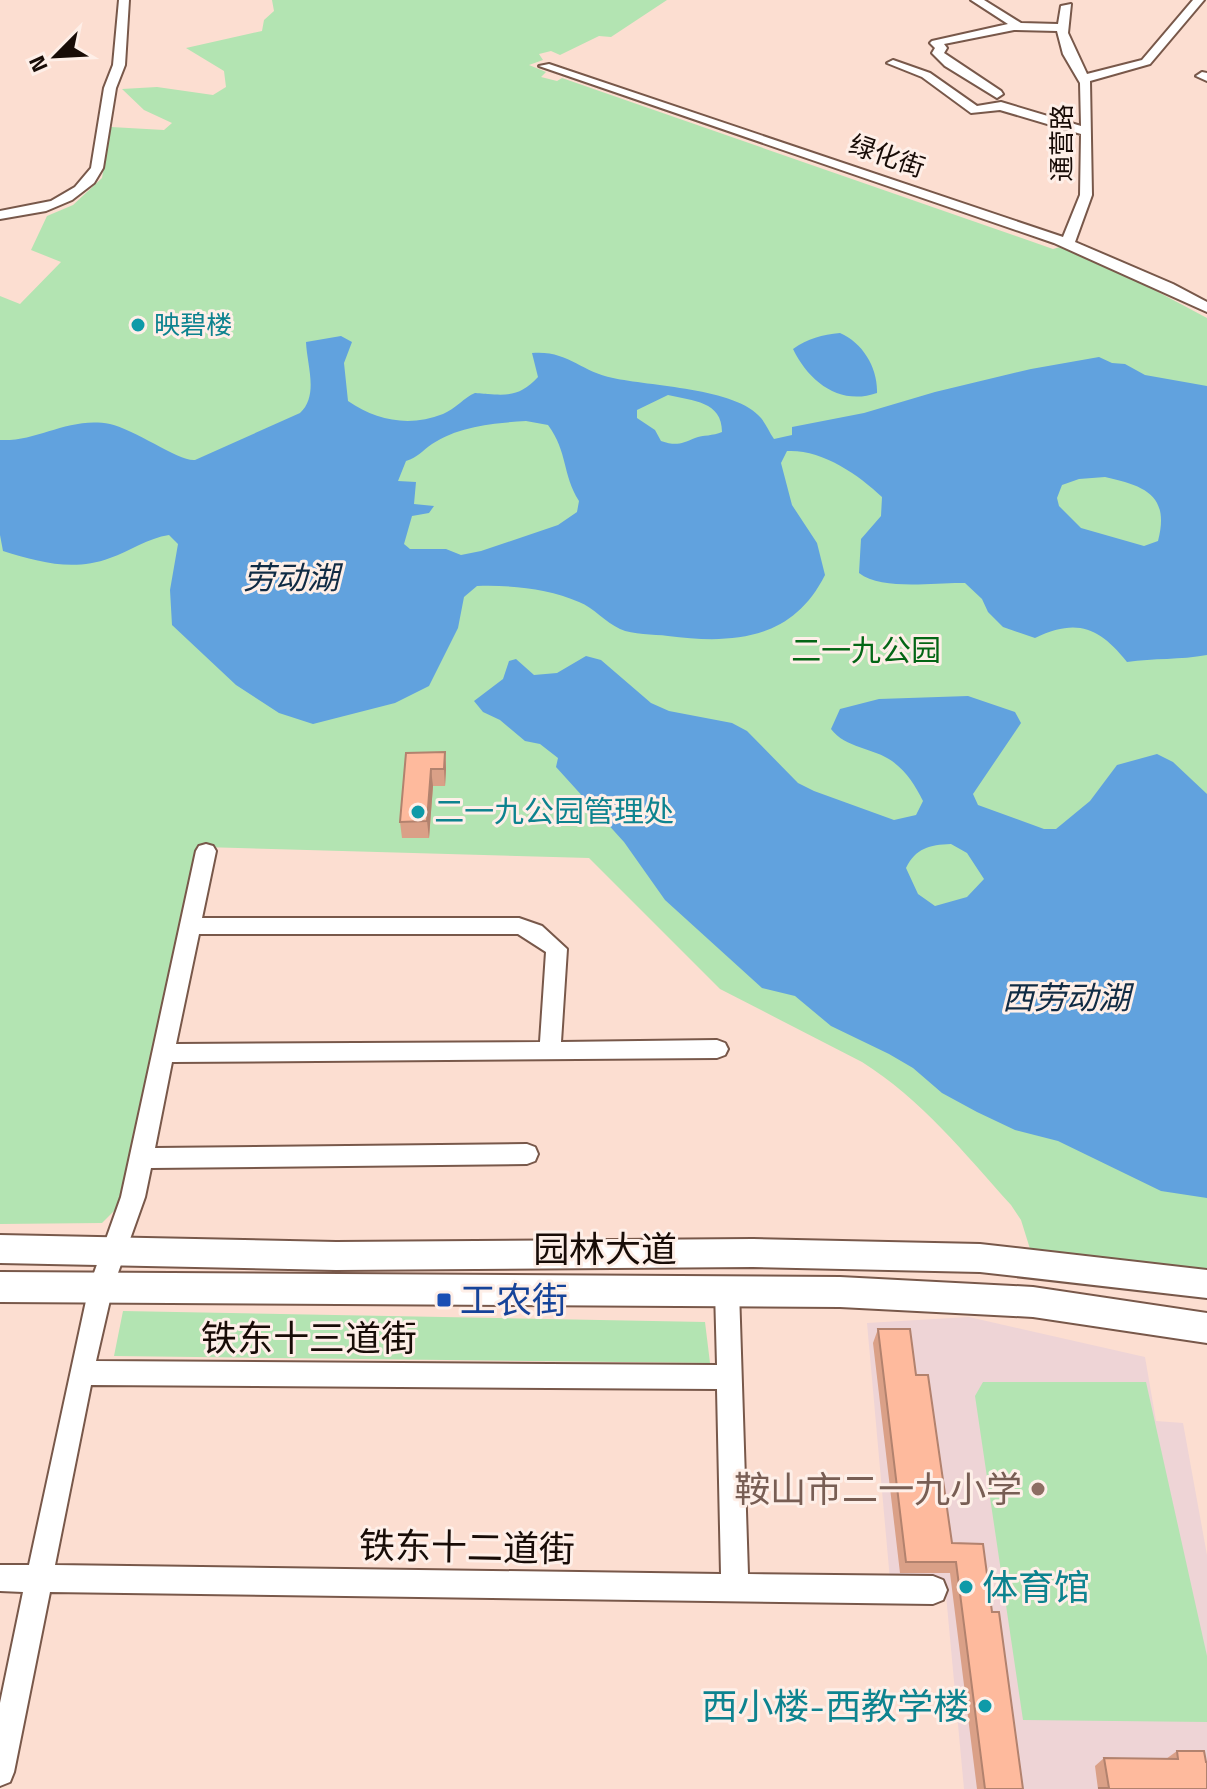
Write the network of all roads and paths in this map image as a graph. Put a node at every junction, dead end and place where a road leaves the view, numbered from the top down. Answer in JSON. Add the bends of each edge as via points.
{"nodes":[{"id":1,"x":124,"y":0,"type":"edge"},
{"id":2,"x":976,"y":0,"type":"edge"},
{"id":3,"x":1199,"y":0,"type":"edge"},
{"id":4,"x":1067,"y":3,"type":"edge"},
{"id":5,"x":1016,"y":24,"type":"junction"},
{"id":6,"x":1063,"y":28,"type":"junction"},
{"id":7,"x":893,"y":63,"type":"dead end"},
{"id":8,"x":545,"y":66,"type":"dead end"},
{"id":9,"x":1083,"y":79,"type":"junction"},
{"id":10,"x":997,"y":94,"type":"dead end"},
{"id":11,"x":1087,"y":132,"type":"junction"},
{"id":12,"x":0,"y":215,"type":"edge"},
{"id":13,"x":1067,"y":244,"type":"junction"},
{"id":14,"x":1207,"y":308,"type":"edge"},
{"id":15,"x":206,"y":851,"type":"dead end"},
{"id":16,"x":190,"y":926,"type":"junction"},
{"id":17,"x":717,"y":1049,"type":"dead end"},
{"id":18,"x":550,"y":1051,"type":"junction"},
{"id":19,"x":163,"y":1053,"type":"junction"},
{"id":20,"x":527,"y":1154,"type":"dead end"},
{"id":21,"x":141,"y":1158,"type":"junction"},
{"id":22,"x":0,"y":1249,"type":"edge"},
{"id":23,"x":112,"y":1251,"type":"junction"},
{"id":24,"x":1207,"y":1284,"type":"edge"},
{"id":25,"x":0,"y":1287,"type":"edge"},
{"id":26,"x":68,"y":1287,"type":"junction"},
{"id":27,"x":101,"y":1287,"type":"junction"},
{"id":28,"x":727,"y":1290,"type":"junction"},
{"id":29,"x":1207,"y":1328,"type":"edge"},
{"id":30,"x":81,"y":1373,"type":"junction"},
{"id":31,"x":728,"y":1377,"type":"junction"},
{"id":32,"x":39,"y":1577,"type":"junction"},
{"id":33,"x":0,"y":1578,"type":"edge"},
{"id":34,"x":735,"y":1588,"type":"junction"},
{"id":35,"x":933,"y":1590,"type":"dead end"},
{"id":36,"x":0,"y":1772,"type":"edge"}],
"edges":[{"from":1,"to":12,"type":"street","via":[[119,65],[93,176],[58,205]]},
{"from":2,"to":5,"type":"street"},
{"from":3,"to":9,"type":"street","via":[[1146,62]]},
{"from":4,"to":6,"type":"street","name":"通营路"},
{"from":5,"to":6,"type":"street"},
{"from":5,"to":10,"type":"street","via":[[936,43],[949,64]]},
{"from":6,"to":9,"type":"street","name":"通营路"},
{"from":7,"to":11,"type":"street","via":[[926,75],[975,110],[1001,106]]},
{"from":8,"to":13,"type":"street","name":"绿化街"},
{"from":9,"to":11,"type":"street","name":"通营路"},
{"from":11,"to":13,"type":"street","name":"通营路","via":[[1086,195]]},
{"from":13,"to":14,"type":"street","name":"绿化街"},
{"from":15,"to":16,"type":"street"},
{"from":16,"to":18,"type":"street","via":[[432,924],[527,929],[557,949]]},
{"from":16,"to":19,"type":"street"},
{"from":17,"to":18,"type":"street"},
{"from":18,"to":19,"type":"street"},
{"from":19,"to":21,"type":"street"},
{"from":20,"to":21,"type":"street"},
{"from":21,"to":23,"type":"street"},
{"from":22,"to":23,"type":"main road"},
{"from":23,"to":24,"type":"main road","via":[[980,1258]]},
{"from":23,"to":26,"type":"street","via":[[92,1278]]},
{"from":23,"to":27,"type":"street"},
{"from":25,"to":26,"type":"main road","name":"园林大道"},
{"from":26,"to":27,"type":"main road","name":"园林大道"},
{"from":27,"to":28,"type":"main road","name":"园林大道"},
{"from":27,"to":30,"type":"street"},
{"from":28,"to":29,"type":"main road","name":"园林大道","via":[[1033,1302]]},
{"from":28,"to":31,"type":"street"},
{"from":30,"to":31,"type":"street","name":"铁东十三道街"},
{"from":30,"to":32,"type":"street"},
{"from":31,"to":34,"type":"street"},
{"from":32,"to":33,"type":"street","name":"铁东十二道街"},
{"from":32,"to":34,"type":"street","name":"铁东十二道街"},
{"from":32,"to":36,"type":"street"},
{"from":34,"to":35,"type":"street","name":"铁东十二道街"}]}
